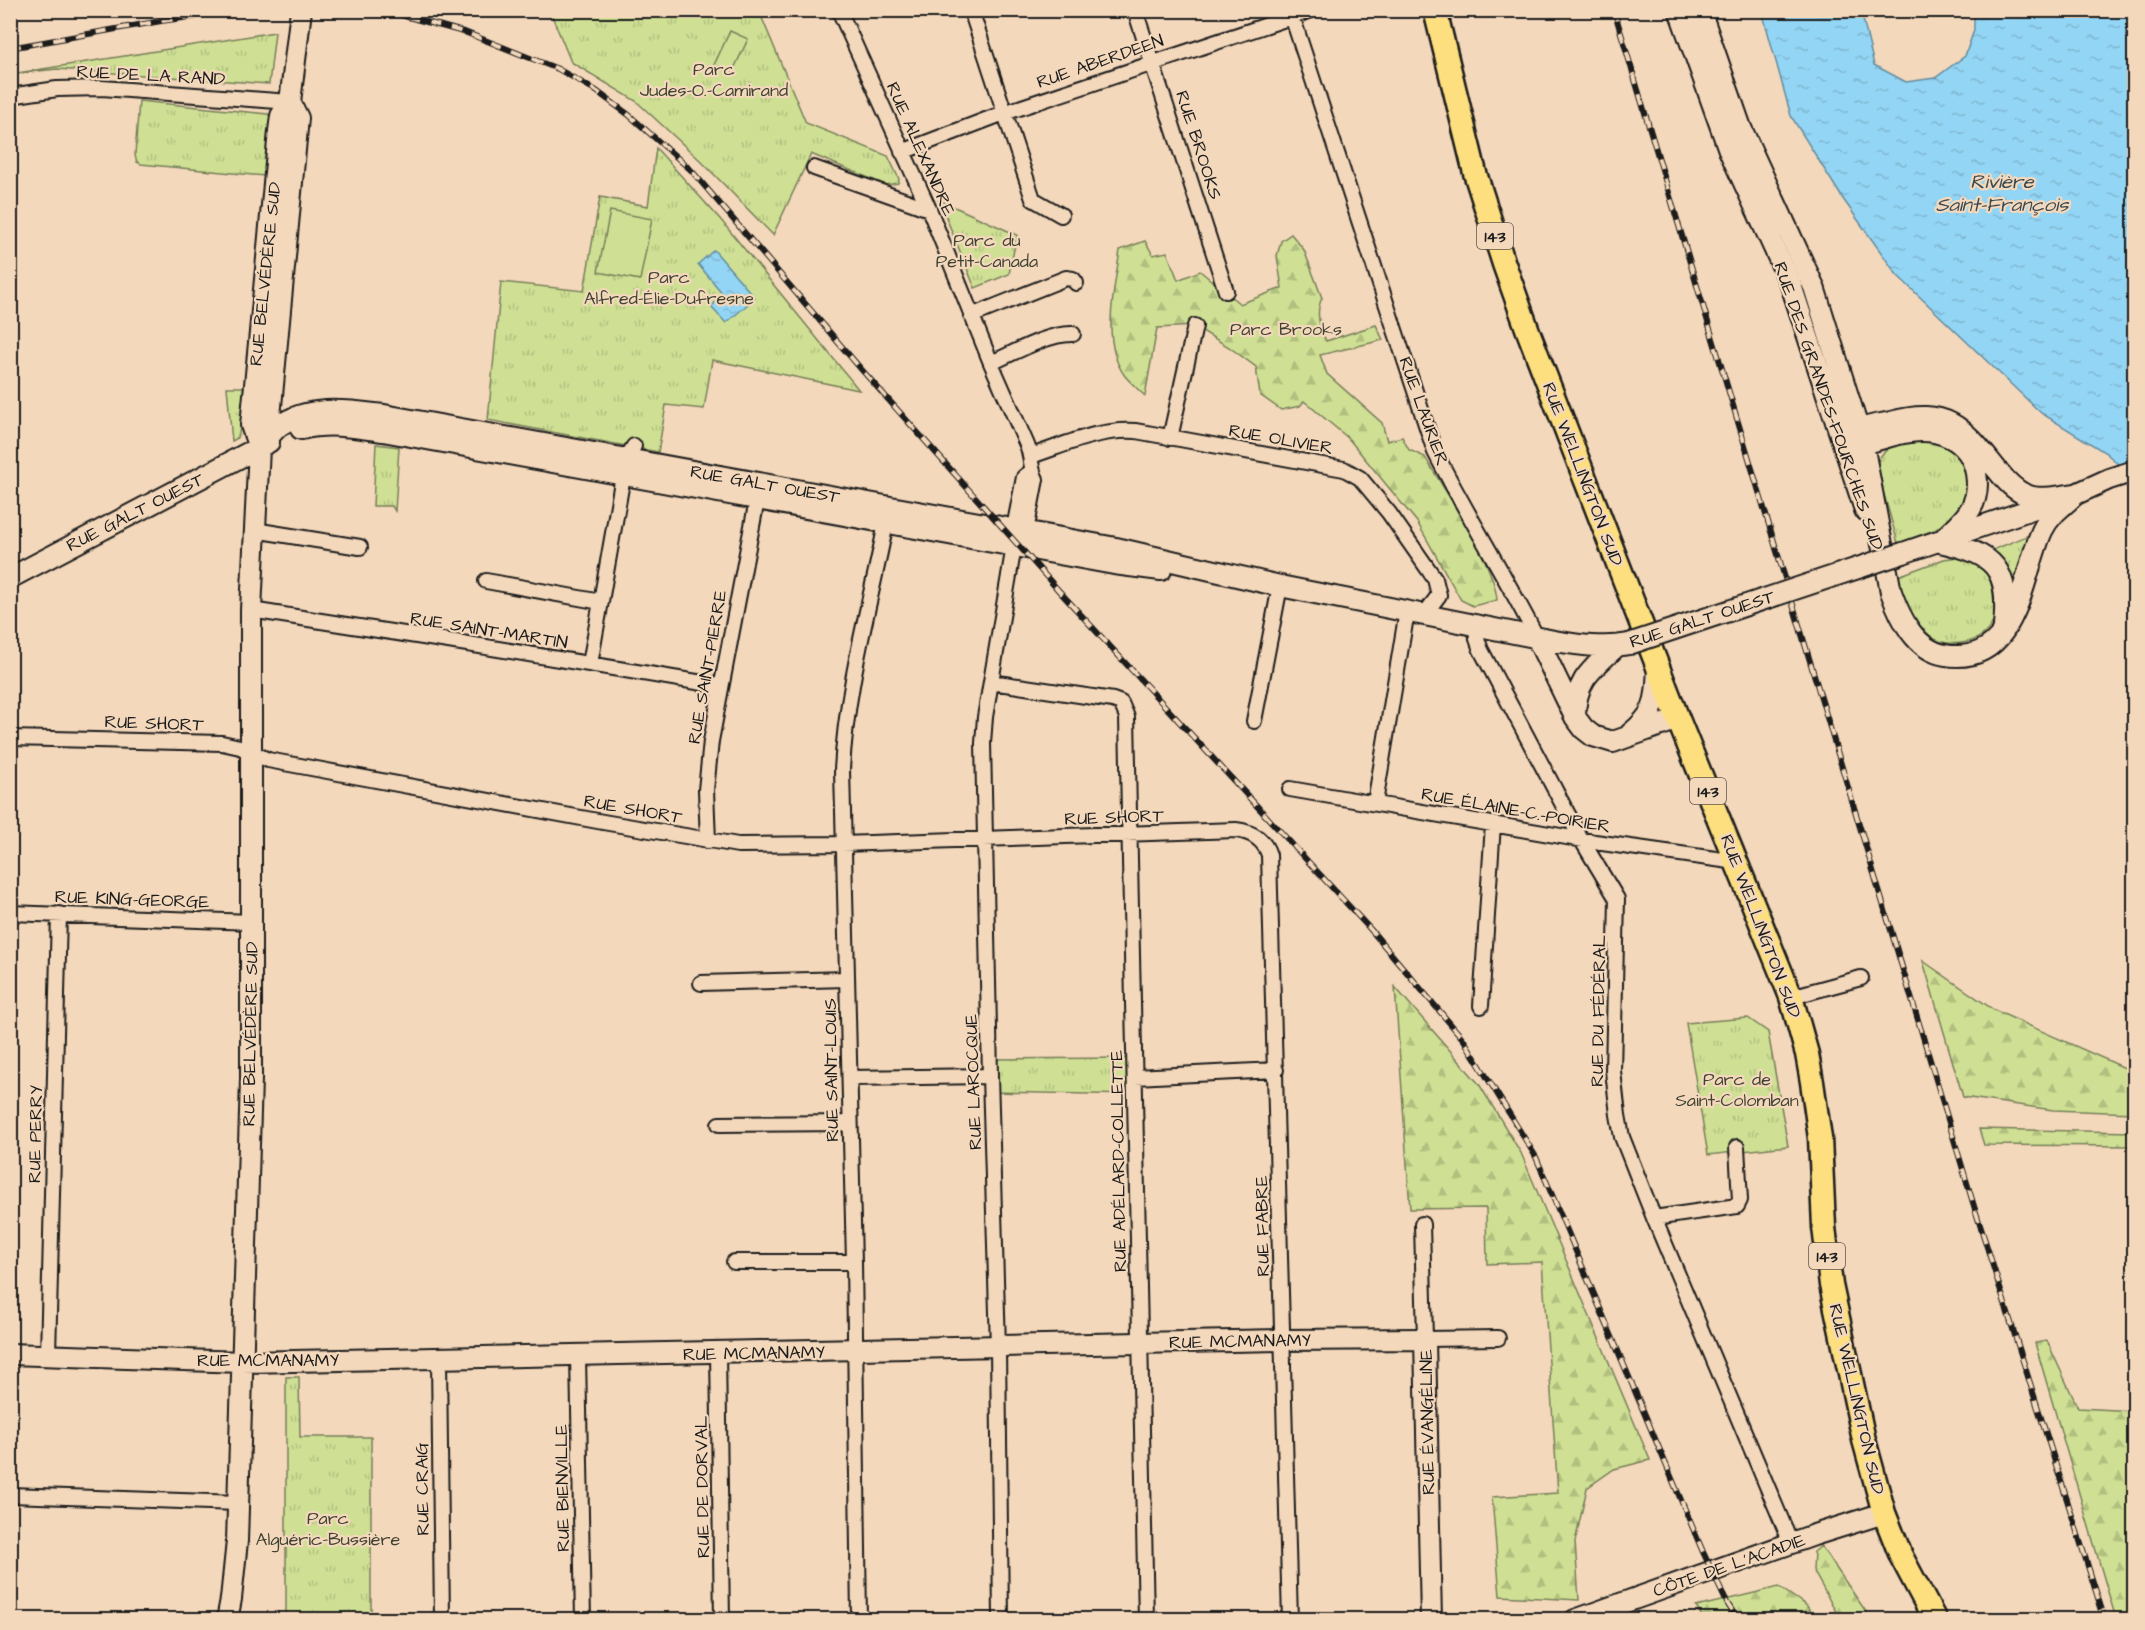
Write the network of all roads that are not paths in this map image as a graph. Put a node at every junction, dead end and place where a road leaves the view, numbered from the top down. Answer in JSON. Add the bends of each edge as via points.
{"nodes":[{"id":1,"x":839,"y":10,"type":"edge"},
{"id":2,"x":970,"y":10,"type":"edge"},
{"id":3,"x":1135,"y":10,"type":"edge"},
{"id":4,"x":1312,"y":10,"type":"edge"},
{"id":5,"x":1435,"y":10,"type":"edge"},
{"id":6,"x":1679,"y":10,"type":"edge"},
{"id":7,"x":1700,"y":10,"type":"edge"},
{"id":8,"x":1291,"y":14,"type":"edge"},
{"id":9,"x":300,"y":20,"type":"edge"},
{"id":10,"x":1152,"y":62,"type":"junction"},
{"id":11,"x":10,"y":96,"type":"edge"},
{"id":12,"x":290,"y":102,"type":"junction"},
{"id":13,"x":1004,"y":113,"type":"junction"},
{"id":14,"x":902,"y":152,"type":"junction"},
{"id":15,"x":814,"y":168,"type":"dead end"},
{"id":16,"x":929,"y":209,"type":"junction"},
{"id":17,"x":1061,"y":215,"type":"dead end"},
{"id":18,"x":1076,"y":283,"type":"dead end"},
{"id":19,"x":1226,"y":291,"type":"dead end"},
{"id":20,"x":971,"y":316,"type":"junction"},
{"id":21,"x":1195,"y":326,"type":"dead end"},
{"id":22,"x":1073,"y":334,"type":"dead end"},
{"id":23,"x":991,"y":363,"type":"junction"},
{"id":24,"x":1861,"y":436,"type":"junction"},
{"id":25,"x":1170,"y":438,"type":"junction"},
{"id":26,"x":1843,"y":444,"type":"junction"},
{"id":27,"x":259,"y":447,"type":"junction"},
{"id":28,"x":1031,"y":456,"type":"junction"},
{"id":29,"x":628,"y":460,"type":"junction"},
{"id":30,"x":2134,"y":471,"type":"edge"},
{"id":31,"x":2076,"y":494,"type":"junction"},
{"id":32,"x":757,"y":500,"type":"junction"},
{"id":33,"x":886,"y":523,"type":"junction"},
{"id":34,"x":254,"y":530,"type":"junction"},
{"id":35,"x":1016,"y":538,"type":"junction"},
{"id":36,"x":1940,"y":542,"type":"junction"},
{"id":37,"x":360,"y":547,"type":"dead end"},
{"id":38,"x":1885,"y":569,"type":"junction"},
{"id":39,"x":10,"y":578,"type":"edge"},
{"id":40,"x":486,"y":581,"type":"dead end"},
{"id":41,"x":1280,"y":586,"type":"junction"},
{"id":42,"x":601,"y":602,"type":"junction"},
{"id":43,"x":251,"y":610,"type":"junction"},
{"id":44,"x":1416,"y":613,"type":"junction"},
{"id":45,"x":1476,"y":626,"type":"junction"},
{"id":46,"x":2003,"y":631,"type":"junction"},
{"id":47,"x":1538,"y":638,"type":"junction"},
{"id":48,"x":1623,"y":645,"type":"junction"},
{"id":49,"x":590,"y":664,"type":"junction"},
{"id":50,"x":1658,"y":666,"type":"junction"},
{"id":51,"x":991,"y":682,"type":"junction"},
{"id":52,"x":721,"y":686,"type":"junction"},
{"id":53,"x":1575,"y":717,"type":"junction"},
{"id":54,"x":1678,"y":719,"type":"junction"},
{"id":55,"x":1254,"y":721,"type":"dead end"},
{"id":56,"x":10,"y":738,"type":"edge"},
{"id":57,"x":1623,"y":739,"type":"junction"},
{"id":58,"x":251,"y":751,"type":"junction"},
{"id":59,"x":1290,"y":789,"type":"dead end"},
{"id":60,"x":1374,"y":803,"type":"junction"},
{"id":61,"x":1493,"y":824,"type":"junction"},
{"id":62,"x":1130,"y":835,"type":"junction"},
{"id":63,"x":1257,"y":837,"type":"joint"},
{"id":64,"x":986,"y":838,"type":"junction"},
{"id":65,"x":1581,"y":839,"type":"junction"},
{"id":66,"x":708,"y":841,"type":"junction"},
{"id":67,"x":842,"y":844,"type":"junction"},
{"id":68,"x":1737,"y":862,"type":"junction"},
{"id":69,"x":10,"y":912,"type":"edge"},
{"id":70,"x":59,"y":914,"type":"junction"},
{"id":71,"x":252,"y":922,"type":"junction"},
{"id":72,"x":1861,"y":978,"type":"dead end"},
{"id":73,"x":847,"y":979,"type":"junction"},
{"id":74,"x":701,"y":983,"type":"dead end"},
{"id":75,"x":1791,"y":997,"type":"junction"},
{"id":76,"x":1480,"y":1006,"type":"dead end"},
{"id":77,"x":1276,"y":1070,"type":"junction"},
{"id":78,"x":990,"y":1076,"type":"junction"},
{"id":79,"x":1135,"y":1077,"type":"junction"},
{"id":80,"x":850,"y":1078,"type":"junction"},
{"id":81,"x":850,"y":1123,"type":"junction"},
{"id":82,"x":719,"y":1124,"type":"dead end"},
{"id":83,"x":1737,"y":1147,"type":"dead end"},
{"id":84,"x":1654,"y":1218,"type":"junction"},
{"id":85,"x":1422,"y":1224,"type":"dead end"},
{"id":86,"x":734,"y":1262,"type":"dead end"},
{"id":87,"x":854,"y":1262,"type":"junction"},
{"id":88,"x":1498,"y":1338,"type":"dead end"},
{"id":89,"x":1425,"y":1339,"type":"junction"},
{"id":90,"x":1282,"y":1340,"type":"junction"},
{"id":91,"x":1139,"y":1344,"type":"junction"},
{"id":92,"x":998,"y":1347,"type":"junction"},
{"id":93,"x":855,"y":1350,"type":"junction"},
{"id":94,"x":718,"y":1353,"type":"junction"},
{"id":95,"x":10,"y":1354,"type":"edge"},
{"id":96,"x":48,"y":1355,"type":"junction"},
{"id":97,"x":578,"y":1356,"type":"junction"},
{"id":98,"x":439,"y":1359,"type":"junction"},
{"id":99,"x":242,"y":1362,"type":"junction"},
{"id":100,"x":10,"y":1495,"type":"edge"},
{"id":101,"x":238,"y":1503,"type":"junction"},
{"id":102,"x":1884,"y":1513,"type":"junction"},
{"id":103,"x":1791,"y":1543,"type":"junction"},
{"id":104,"x":227,"y":1620,"type":"edge"},
{"id":105,"x":442,"y":1620,"type":"edge"},
{"id":106,"x":583,"y":1620,"type":"edge"},
{"id":107,"x":722,"y":1620,"type":"edge"},
{"id":108,"x":859,"y":1620,"type":"edge"},
{"id":109,"x":1001,"y":1620,"type":"edge"},
{"id":110,"x":1146,"y":1620,"type":"edge"},
{"id":111,"x":1290,"y":1620,"type":"edge"},
{"id":112,"x":1431,"y":1620,"type":"edge"},
{"id":113,"x":1575,"y":1620,"type":"edge"},
{"id":114,"x":1935,"y":1620,"type":"edge"}],
"edges":[{"from":1,"to":14,"type":"street","name":"RUE ALEXANDRE"},
{"from":2,"to":13,"type":"street"},
{"from":3,"to":10,"type":"street","name":"RUE BROOKS"},
{"from":4,"to":8,"type":"street","name":"RUE ABERDEEN"},
{"from":5,"to":50,"type":"main road","name":"RUE WELLINGTON SUD","number":"143","via":[[1475,173],[1504,264]]},
{"from":6,"to":26,"type":"main road","name":"RUE DES GRANDES-FOURCHES SUD","via":[[1729,150],[1791,285]]},
{"from":7,"to":24,"type":"main road","name":"RUE DES GRANDES-FOURCHES SUD","via":[[1741,128],[1814,287]]},
{"from":8,"to":10,"type":"street","name":"RUE ABERDEEN"},
{"from":8,"to":47,"type":"street","name":"RUE LAURIER","via":[[1435,452]]},
{"from":9,"to":12,"type":"main road","name":"RUE BELVÉDÈRE SUD"},
{"from":10,"to":13,"type":"street","name":"RUE ABERDEEN"},
{"from":10,"to":19,"type":"street","name":"RUE BROOKS"},
{"from":11,"to":12,"type":"street","name":"RUE DE LA RAND","via":[[102,88]]},
{"from":12,"to":27,"type":"main road","name":"RUE BELVÉDÈRE SUD","via":[[280,123],[251,425]]},
{"from":13,"to":14,"type":"street","name":"RUE ABERDEEN"},
{"from":13,"to":17,"type":"street","via":[[1033,199]]},
{"from":14,"to":16,"type":"street","name":"RUE ALEXANDRE"},
{"from":15,"to":16,"type":"street"},
{"from":16,"to":20,"type":"street","name":"RUE ALEXANDRE"},
{"from":18,"to":20,"type":"street","via":[[1066,278]]},
{"from":20,"to":23,"type":"street","name":"RUE ALEXANDRE"},
{"from":21,"to":25,"type":"street"},
{"from":22,"to":23,"type":"street","via":[[1060,334]]},
{"from":23,"to":28,"type":"street","name":"RUE ALEXANDRE"},
{"from":24,"to":26,"type":"main road"},
{"from":24,"to":31,"type":"main road","via":[[1910,417],[1936,417],[1969,435],[2005,480],[2023,494],[2033,498]]},
{"from":24,"to":36,"type":"main road","via":[[1930,431],[1951,437],[1967,451],[1976,474],[1974,504],[1966,518]]},
{"from":24,"to":38,"type":"main road","name":"RUE DES GRANDES-FOURCHES SUD"},
{"from":25,"to":28,"type":"street","name":"RUE OLIVIER","via":[[1121,430]]},
{"from":25,"to":44,"type":"street","name":"RUE OLIVIER","via":[[1353,473],[1389,513],[1438,587],[1436,602]]},
{"from":26,"to":38,"type":"main road","name":"RUE DES GRANDES-FOURCHES SUD"},
{"from":27,"to":29,"type":"main road","name":"RUE GALT OUEST","via":[[292,431],[316,425]]},
{"from":27,"to":34,"type":"main road","name":"RUE BELVÉDÈRE SUD"},
{"from":27,"to":39,"type":"main road","name":"RUE GALT OUEST"},
{"from":28,"to":35,"type":"street","name":"RUE ALEXANDRE","via":[[1036,479],[1028,521]]},
{"from":29,"to":32,"type":"main road","name":"RUE GALT OUEST"},
{"from":29,"to":35,"type":"main road","name":"RUE GALT OUEST"},
{"from":29,"to":42,"type":"street"},
{"from":30,"to":31,"type":"main road","name":"RUE GALT OUEST"},
{"from":31,"to":36,"type":"main road","name":"RUE GALT OUEST"},
{"from":31,"to":46,"type":"main road","via":[[2042,530],[2014,616]]},
{"from":32,"to":33,"type":"main road","name":"RUE GALT OUEST"},
{"from":32,"to":52,"type":"street","name":"RUE SAINT-PIERRE"},
{"from":33,"to":35,"type":"main road","name":"RUE GALT OUEST"},
{"from":33,"to":67,"type":"street","name":"RUE SAINT-LOUIS","via":[[844,737]]},
{"from":34,"to":37,"type":"street"},
{"from":34,"to":43,"type":"main road","name":"RUE BELVÉDÈRE SUD"},
{"from":35,"to":41,"type":"main road","name":"RUE GALT OUEST","via":[[1116,548]]},
{"from":35,"to":51,"type":"street","name":"RUE LAROCQUE"},
{"from":36,"to":46,"type":"main road","via":[[1968,548],[1997,569],[2005,592]]},
{"from":36,"to":48,"type":"main road","name":"RUE GALT OUEST","bridge":true},
{"from":38,"to":46,"type":"main road","name":"RUE DES GRANDES-FOURCHES SUD","via":[[1903,620],[1932,651],[1959,656],[1976,653]]},
{"from":40,"to":42,"type":"street"},
{"from":41,"to":44,"type":"main road","name":"RUE GALT OUEST"},
{"from":41,"to":55,"type":"street"},
{"from":42,"to":49,"type":"street"},
{"from":43,"to":49,"type":"street","name":"RUE SAINT-MARTIN"},
{"from":43,"to":58,"type":"main road","name":"RUE BELVÉDÈRE SUD"},
{"from":44,"to":45,"type":"main road","name":"RUE GALT OUEST"},
{"from":44,"to":60,"type":"street"},
{"from":45,"to":47,"type":"main road","name":"RUE GALT OUEST"},
{"from":45,"to":65,"type":"street","name":"RUE DU FÉDÉRAL","via":[[1481,650]]},
{"from":47,"to":48,"type":"main road","name":"RUE GALT OUEST","via":[[1588,646]]},
{"from":47,"to":53,"type":"main road","name":"RUE LAURIER"},
{"from":48,"to":53,"type":"main road","via":[[1584,679],[1575,700]]},
{"from":49,"to":52,"type":"street","name":"RUE SAINT-MARTIN"},
{"from":50,"to":54,"type":"main road","name":"RUE WELLINGTON SUD","number":"143"},
{"from":50,"to":57,"type":"main road","via":[[1656,699],[1649,715]]},
{"from":51,"to":62,"type":"street","name":"RUE ADÉLARD-COLLETTE","via":[[1121,703],[1127,717]]},
{"from":51,"to":64,"type":"street","name":"RUE LAROCQUE","via":[[983,743]]},
{"from":52,"to":66,"type":"street","name":"RUE SAINT-PIERRE","via":[[708,773]]},
{"from":53,"to":57,"type":"main road","name":"RUE LAURIER","via":[[1593,736],[1613,742]]},
{"from":54,"to":57,"type":"main road","name":"RUE LAURIER"},
{"from":54,"to":68,"type":"main road","name":"RUE WELLINGTON SUD","number":"143"},
{"from":56,"to":58,"type":"street","name":"RUE SHORT","via":[[222,743]]},
{"from":58,"to":66,"type":"street","name":"RUE SHORT","via":[[268,760]]},
{"from":58,"to":71,"type":"main road","name":"RUE BELVÉDÈRE SUD"},
{"from":59,"to":60,"type":"street","name":"RUE ÉLAINE-C.-POIRIER"},
{"from":60,"to":61,"type":"street","name":"RUE ÉLAINE-C.-POIRIER"},
{"from":61,"to":65,"type":"street","name":"RUE ÉLAINE-C.-POIRIER"},
{"from":61,"to":76,"type":"street"},
{"from":62,"to":63,"type":"street","name":"RUE SHORT","via":[[1236,830]]},
{"from":62,"to":64,"type":"street","name":"RUE SHORT"},
{"from":62,"to":79,"type":"street","name":"RUE ADÉLARD-COLLETTE"},
{"from":63,"to":77,"type":"street","name":"RUE FABRE","via":[[1269,855]]},
{"from":64,"to":67,"type":"street","name":"RUE SHORT"},
{"from":64,"to":78,"type":"street","name":"RUE LAROCQUE"},
{"from":65,"to":68,"type":"street","name":"RUE ÉLAINE-C.-POIRIER"},
{"from":65,"to":84,"type":"street","name":"RUE DU FÉDÉRAL","via":[[1617,899],[1615,1094],[1623,1137]]},
{"from":66,"to":67,"type":"street","name":"RUE SHORT","via":[[738,845]]},
{"from":67,"to":73,"type":"street","name":"RUE SAINT-LOUIS"},
{"from":68,"to":75,"type":"main road","name":"RUE WELLINGTON SUD","number":"143"},
{"from":69,"to":70,"type":"street","name":"RUE KING-GEORGE"},
{"from":70,"to":71,"type":"street","name":"RUE KING-GEORGE"},
{"from":70,"to":96,"type":"street","name":"RUE PERRY"},
{"from":71,"to":99,"type":"main road","name":"RUE BELVÉDÈRE SUD"},
{"from":72,"to":75,"type":"street"},
{"from":73,"to":74,"type":"street"},
{"from":73,"to":80,"type":"street","name":"RUE SAINT-LOUIS"},
{"from":75,"to":102,"type":"main road","name":"RUE WELLINGTON SUD","number":"143","via":[[1807,1054],[1817,1114],[1831,1285],[1859,1419]]},
{"from":77,"to":79,"type":"street"},
{"from":77,"to":90,"type":"street","name":"RUE FABRE"},
{"from":78,"to":80,"type":"street"},
{"from":78,"to":92,"type":"street","name":"RUE LAROCQUE"},
{"from":79,"to":91,"type":"street","name":"RUE ADÉLARD-COLLETTE"},
{"from":80,"to":81,"type":"street","name":"RUE SAINT-LOUIS"},
{"from":81,"to":82,"type":"street"},
{"from":81,"to":87,"type":"street","name":"RUE SAINT-LOUIS"},
{"from":83,"to":84,"type":"street","via":[[1737,1206]]},
{"from":84,"to":103,"type":"street","name":"RUE DU FÉDÉRAL"},
{"from":85,"to":89,"type":"street","name":"RUE ÉVANGÉLINE"},
{"from":86,"to":87,"type":"street"},
{"from":87,"to":93,"type":"street","name":"RUE SAINT-LOUIS"},
{"from":88,"to":89,"type":"street","name":"RUE MCMANAMY"},
{"from":89,"to":90,"type":"main road","name":"RUE MCMANAMY"},
{"from":89,"to":112,"type":"main road","name":"RUE ÉVANGÉLINE"},
{"from":90,"to":91,"type":"main road","name":"RUE MCMANAMY"},
{"from":90,"to":111,"type":"street","name":"RUE FABRE"},
{"from":91,"to":92,"type":"main road","name":"RUE MCMANAMY"},
{"from":91,"to":110,"type":"street","name":"RUE ADÉLARD-COLLETTE"},
{"from":92,"to":93,"type":"main road","name":"RUE MCMANAMY"},
{"from":92,"to":109,"type":"street","name":"RUE LAROCQUE"},
{"from":93,"to":94,"type":"main road","name":"RUE MCMANAMY"},
{"from":93,"to":108,"type":"street","name":"RUE SAINT-LOUIS"},
{"from":94,"to":97,"type":"main road","name":"RUE MCMANAMY"},
{"from":94,"to":107,"type":"street","name":"RUE DE DORVAL"},
{"from":95,"to":96,"type":"main road","name":"RUE MCMANAMY"},
{"from":96,"to":99,"type":"main road","name":"RUE MCMANAMY"},
{"from":97,"to":98,"type":"main road","name":"RUE MCMANAMY"},
{"from":97,"to":106,"type":"street","name":"RUE BIENVILLE"},
{"from":98,"to":99,"type":"main road","name":"RUE MCMANAMY"},
{"from":98,"to":105,"type":"street","name":"RUE CRAIG"},
{"from":99,"to":101,"type":"main road","name":"RUE BELVÉDÈRE SUD"},
{"from":100,"to":101,"type":"street"},
{"from":101,"to":104,"type":"main road","name":"RUE BELVÉDÈRE SUD"},
{"from":102,"to":103,"type":"main road","name":"CÔTE DE L'ACADIE"},
{"from":102,"to":114,"type":"main road","name":"RUE WELLINGTON SUD","number":"143","via":[[1901,1556]]},
{"from":103,"to":113,"type":"main road","name":"CÔTE DE L'ACADIE"}]}
